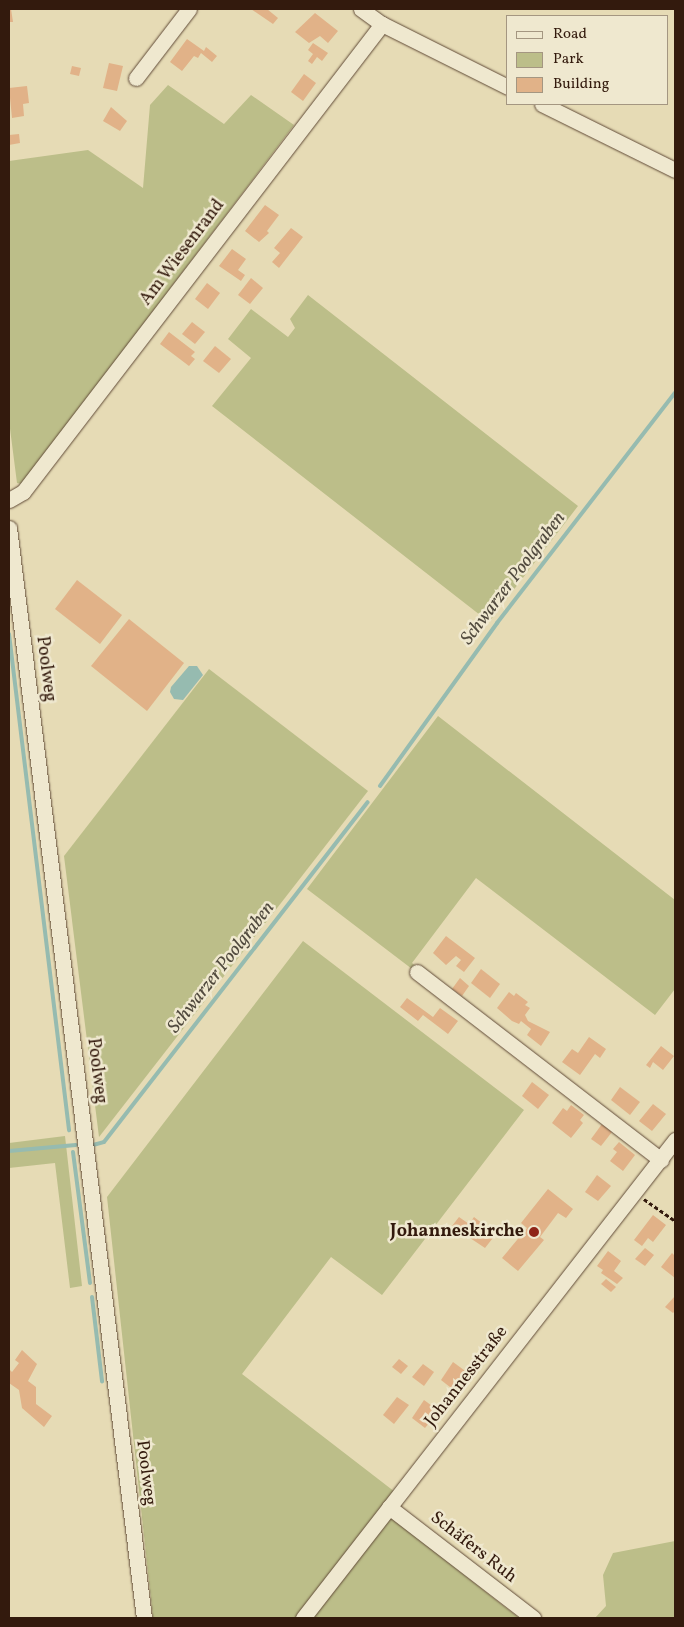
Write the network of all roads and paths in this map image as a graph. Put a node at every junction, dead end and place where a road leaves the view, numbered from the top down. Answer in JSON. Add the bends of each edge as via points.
{"nodes":[{"id":1,"x":189,"y":9,"type":"edge"},
{"id":2,"x":360,"y":9,"type":"edge"},
{"id":3,"x":382,"y":24,"type":"junction"},
{"id":4,"x":136,"y":78,"type":"dead end"},
{"id":5,"x":507,"y":86,"type":"edge"},
{"id":6,"x":544,"y":105,"type":"edge"},
{"id":7,"x":675,"y":170,"type":"edge"},
{"id":8,"x":9,"y":500,"type":"edge"},
{"id":9,"x":9,"y":528,"type":"edge"},
{"id":10,"x":417,"y":972,"type":"dead end"},
{"id":11,"x":675,"y":1140,"type":"edge"},
{"id":12,"x":660,"y":1160,"type":"junction"},
{"id":13,"x":635,"y":1192,"type":"junction"},
{"id":14,"x":675,"y":1221,"type":"edge"},
{"id":15,"x":389,"y":1507,"type":"junction"},
{"id":16,"x":144,"y":1618,"type":"edge"},
{"id":17,"x":303,"y":1618,"type":"edge"},
{"id":18,"x":533,"y":1618,"type":"edge"}],
"edges":[{"from":1,"to":4,"type":"street"},
{"from":2,"to":3,"type":"street"},
{"from":3,"to":5,"type":"street"},
{"from":3,"to":8,"type":"street","name":"Am Wiesenrand","via":[[23,492]]},
{"from":6,"to":7,"type":"street"},
{"from":9,"to":16,"type":"street","name":"Poolweg"},
{"from":10,"to":12,"type":"street"},
{"from":11,"to":12,"type":"street","name":"Johannesstraße"},
{"from":12,"to":13,"type":"street","name":"Johannesstraße"},
{"from":13,"to":14,"type":"path"},
{"from":13,"to":15,"type":"street","name":"Johannesstraße"},
{"from":15,"to":17,"type":"street","name":"Johannesstraße"},
{"from":15,"to":18,"type":"street","name":"Schäfers Ruh"}]}
